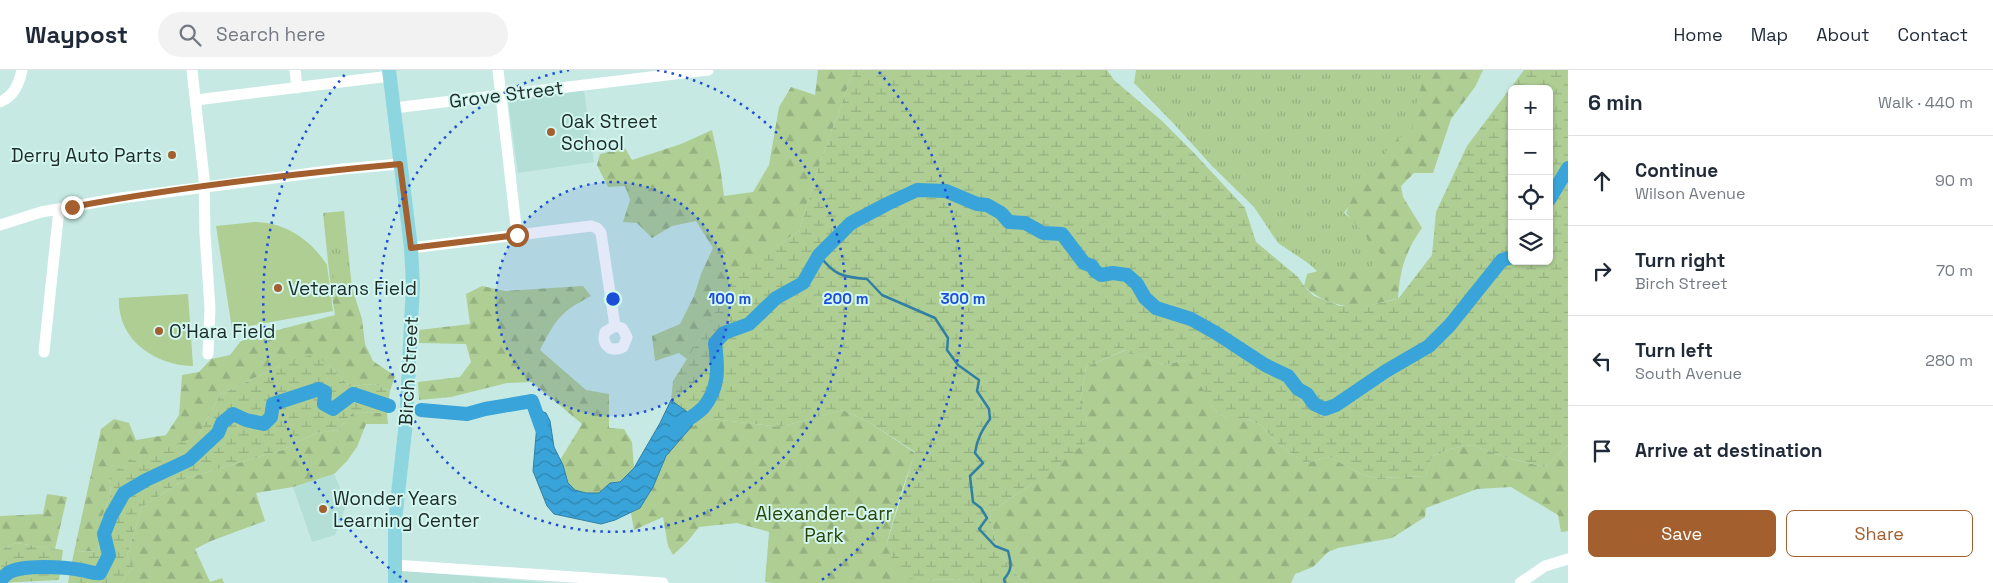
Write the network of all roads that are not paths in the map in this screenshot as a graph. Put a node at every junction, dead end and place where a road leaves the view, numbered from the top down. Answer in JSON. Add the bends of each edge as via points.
{"nodes":[{"id":1,"x":22,"y":70,"type":"edge"},
{"id":2,"x":192,"y":70,"type":"edge"},
{"id":3,"x":295,"y":70,"type":"edge"},
{"id":4,"x":498,"y":70,"type":"edge"},
{"id":5,"x":708,"y":70,"type":"edge"},
{"id":6,"x":390,"y":73,"type":"edge"},
{"id":7,"x":625,"y":75,"type":"edge"},
{"id":8,"x":297,"y":88,"type":"junction"},
{"id":9,"x":502,"y":96,"type":"junction"},
{"id":10,"x":196,"y":100,"type":"junction"},
{"id":11,"x":0,"y":102,"type":"edge"},
{"id":12,"x":394,"y":108,"type":"junction"},
{"id":13,"x":400,"y":164,"type":"junction"},
{"id":14,"x":204,"y":187,"type":"junction"},
{"id":15,"x":59,"y":209,"type":"junction"},
{"id":16,"x":2,"y":227,"type":"edge"},
{"id":17,"x":517,"y":235,"type":"junction"},
{"id":18,"x":411,"y":248,"type":"junction"},
{"id":19,"x":615,"y":326,"type":"dead end"},
{"id":20,"x":44,"y":352,"type":"dead end"},
{"id":21,"x":208,"y":354,"type":"dead end"},
{"id":22,"x":1568,"y":559,"type":"edge"},
{"id":23,"x":394,"y":565,"type":"junction"},
{"id":24,"x":395,"y":583,"type":"edge"},
{"id":25,"x":663,"y":583,"type":"edge"},
{"id":26,"x":1520,"y":583,"type":"edge"}],
"edges":[{"from":1,"to":11,"type":"street","via":[[18,85]]},
{"from":2,"to":10,"type":"street"},
{"from":3,"to":8,"type":"street"},
{"from":4,"to":9,"type":"street"},
{"from":5,"to":7,"type":"street","name":"Grove Street"},
{"from":6,"to":8,"type":"street"},
{"from":6,"to":12,"type":"main road","name":"Birch Street"},
{"from":7,"to":9,"type":"street","name":"Grove Street"},
{"from":8,"to":10,"type":"street"},
{"from":9,"to":12,"type":"street","name":"Grove Street"},
{"from":9,"to":17,"type":"street"},
{"from":10,"to":14,"type":"street"},
{"from":12,"to":13,"type":"main road","name":"Birch Street"},
{"from":13,"to":14,"type":"street"},
{"from":13,"to":18,"type":"main road","name":"Birch Street"},
{"from":14,"to":15,"type":"street"},
{"from":14,"to":21,"type":"street","via":[[210,309]]},
{"from":15,"to":16,"type":"street","via":[[41,212]]},
{"from":15,"to":20,"type":"street"},
{"from":17,"to":18,"type":"street"},
{"from":17,"to":19,"type":"street","via":[[591,226],[598,228]]},
{"from":18,"to":23,"type":"main road","name":"Birch Street","via":[[411,348]]},
{"from":22,"to":26,"type":"street","via":[[1545,566]]},
{"from":23,"to":24,"type":"main road","name":"Birch Street"},
{"from":23,"to":25,"type":"street"}]}
